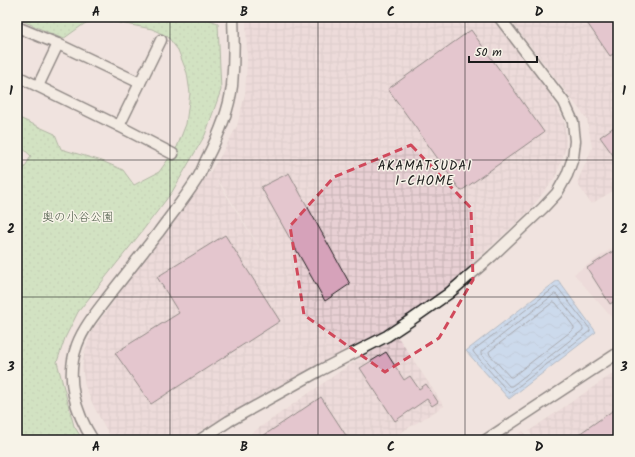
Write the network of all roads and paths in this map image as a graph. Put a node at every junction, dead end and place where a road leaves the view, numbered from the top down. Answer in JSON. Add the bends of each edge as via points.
{"nodes":[{"id":1,"x":234,"y":17,"type":"edge"},
{"id":2,"x":499,"y":17,"type":"edge"},
{"id":3,"x":17,"y":27,"type":"edge"},
{"id":4,"x":161,"y":40,"type":"dead end"},
{"id":5,"x":58,"y":44,"type":"junction"},
{"id":6,"x":17,"y":76,"type":"edge"},
{"id":7,"x":140,"y":83,"type":"junction"},
{"id":8,"x":38,"y":86,"type":"junction"},
{"id":9,"x":119,"y":126,"type":"junction"},
{"id":10,"x":173,"y":154,"type":"dead end"},
{"id":11,"x":618,"y":353,"type":"edge"},
{"id":12,"x":93,"y":440,"type":"edge"},
{"id":13,"x":200,"y":440,"type":"edge"},
{"id":14,"x":486,"y":440,"type":"edge"}],
"edges":[{"from":1,"to":12,"type":"street","via":[[232,88],[214,145],[198,178],[85,328],[77,346],[72,369],[72,389],[79,412]]},
{"from":2,"to":13,"type":"street","via":[[564,102],[573,122],[574,158],[557,193],[492,256],[448,294],[411,320],[387,336],[229,420]]},
{"from":3,"to":5,"type":"street"},
{"from":4,"to":7,"type":"street"},
{"from":5,"to":7,"type":"street"},
{"from":5,"to":8,"type":"street"},
{"from":6,"to":8,"type":"street"},
{"from":7,"to":9,"type":"street"},
{"from":8,"to":9,"type":"street"},
{"from":9,"to":10,"type":"street"},
{"from":11,"to":14,"type":"street"}]}
